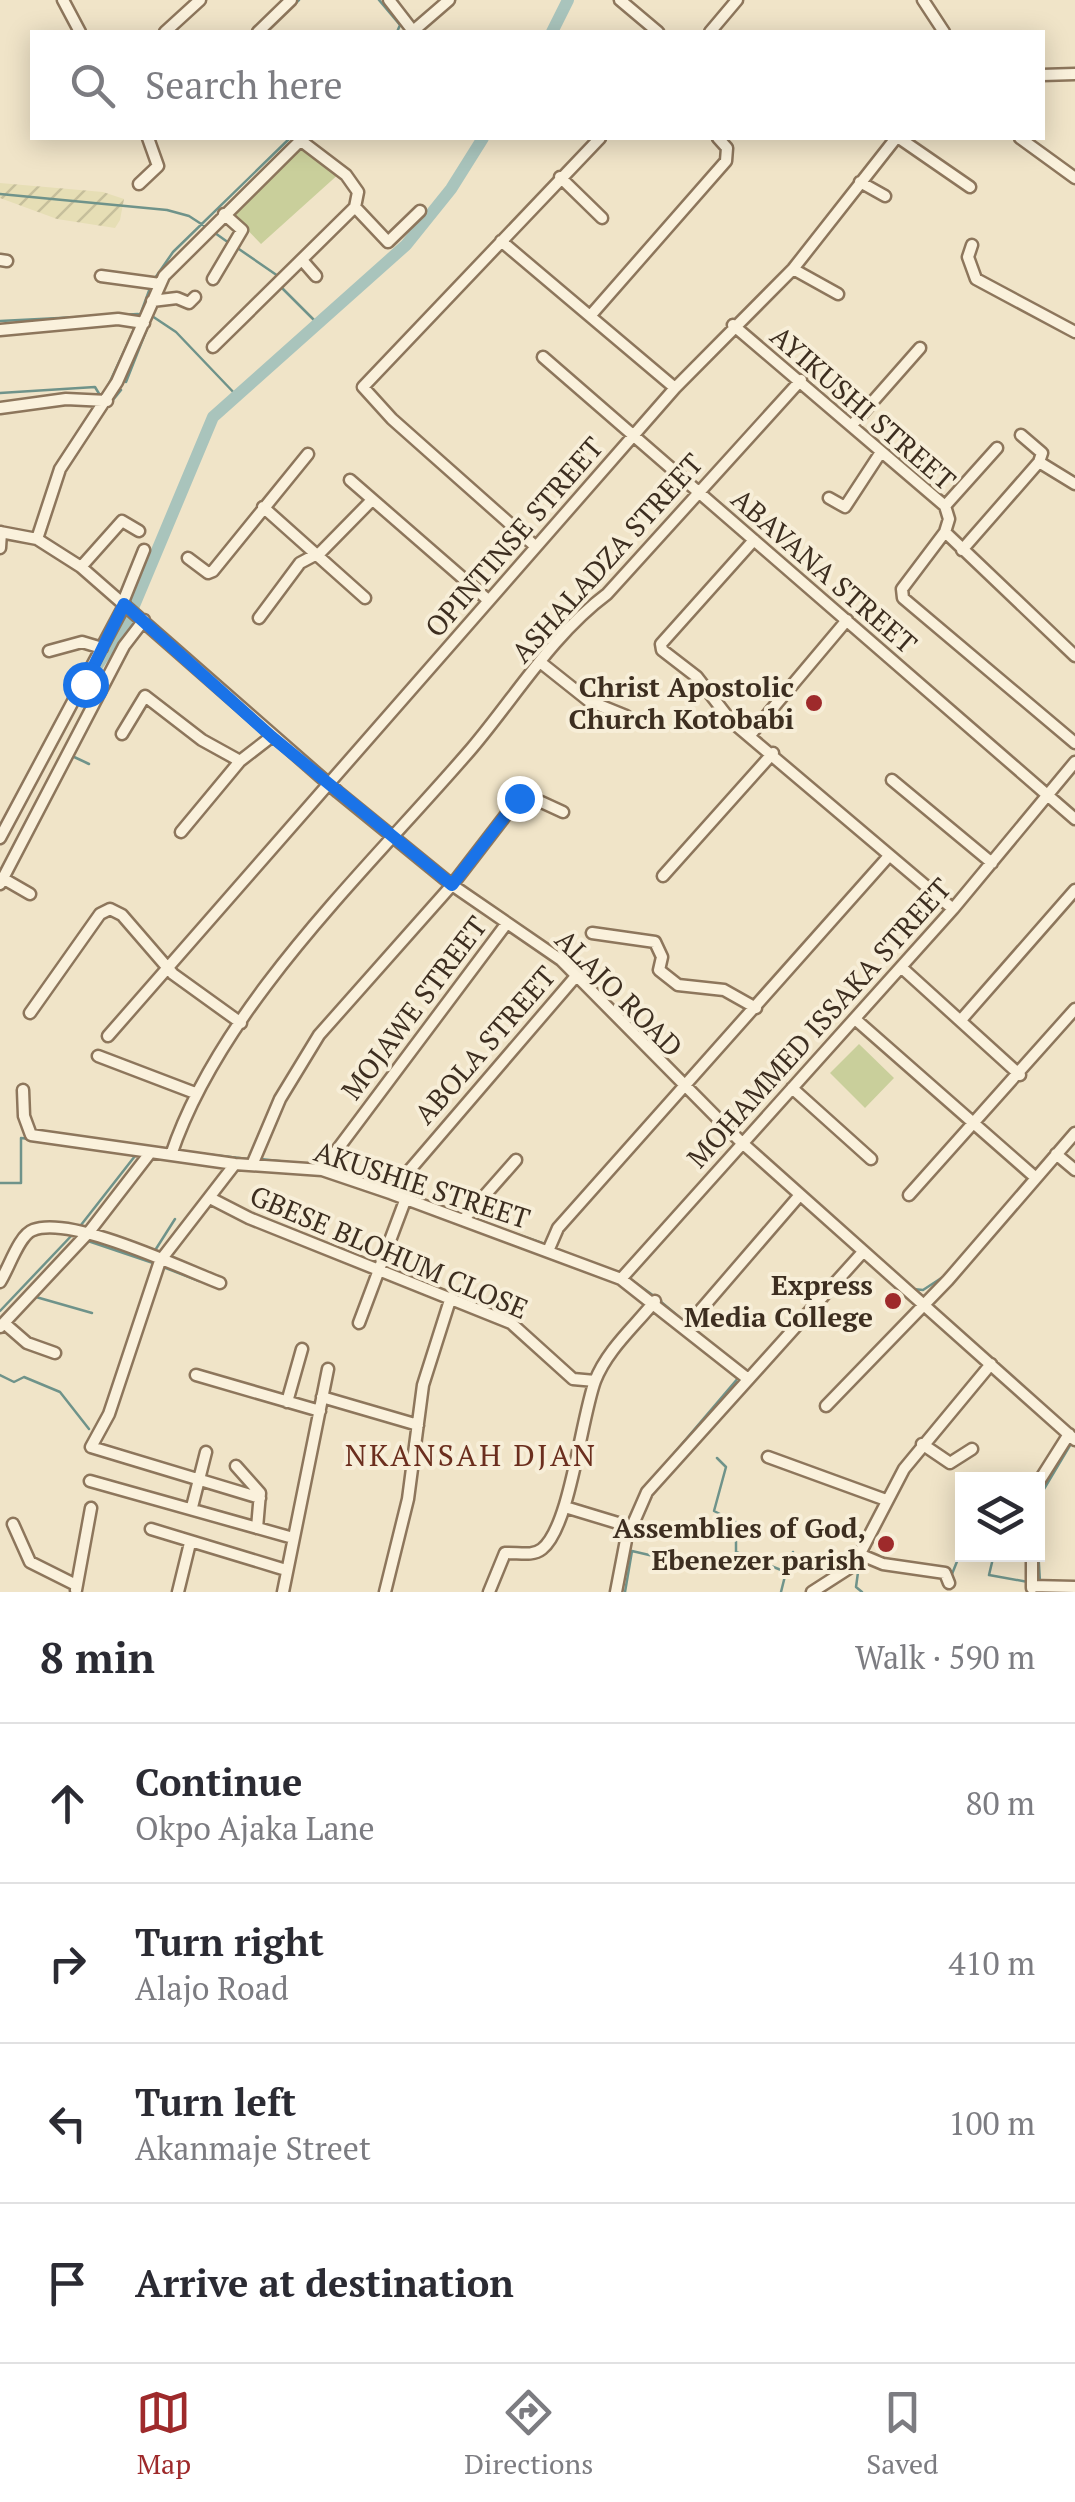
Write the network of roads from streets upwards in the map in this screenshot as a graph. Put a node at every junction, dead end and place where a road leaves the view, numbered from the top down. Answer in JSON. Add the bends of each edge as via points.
{"nodes":[{"id":1,"x":62,"y":0,"type":"edge"},
{"id":2,"x":200,"y":0,"type":"edge"},
{"id":3,"x":291,"y":0,"type":"edge"},
{"id":4,"x":389,"y":0,"type":"edge"},
{"id":5,"x":450,"y":0,"type":"edge"},
{"id":6,"x":620,"y":0,"type":"edge"},
{"id":7,"x":737,"y":0,"type":"edge"},
{"id":8,"x":923,"y":0,"type":"edge"},
{"id":9,"x":79,"y":30,"type":"edge"},
{"id":10,"x":167,"y":30,"type":"edge"},
{"id":11,"x":260,"y":30,"type":"edge"},
{"id":12,"x":412,"y":30,"type":"edge"},
{"id":13,"x":415,"y":30,"type":"edge"},
{"id":14,"x":656,"y":30,"type":"edge"},
{"id":15,"x":712,"y":30,"type":"edge"},
{"id":16,"x":943,"y":30,"type":"edge"},
{"id":17,"x":1045,"y":74,"type":"edge"},
{"id":18,"x":1075,"y":74,"type":"edge"},
{"id":19,"x":147,"y":140,"type":"edge"},
{"id":20,"x":301,"y":140,"type":"edge"},
{"id":21,"x":303,"y":140,"type":"edge"},
{"id":22,"x":594,"y":140,"type":"edge"},
{"id":23,"x":720,"y":140,"type":"edge"},
{"id":24,"x":896,"y":140,"type":"edge"},
{"id":25,"x":901,"y":140,"type":"edge"},
{"id":26,"x":1023,"y":140,"type":"edge"},
{"id":27,"x":560,"y":177,"type":"junction"},
{"id":28,"x":1075,"y":178,"type":"edge"},
{"id":29,"x":860,"y":182,"type":"junction"},
{"id":30,"x":139,"y":184,"type":"dead end"},
{"id":31,"x":970,"y":187,"type":"dead end"},
{"id":32,"x":885,"y":196,"type":"dead end"},
{"id":33,"x":355,"y":207,"type":"junction"},
{"id":34,"x":420,"y":211,"type":"dead end"},
{"id":35,"x":224,"y":214,"type":"junction"},
{"id":36,"x":602,"y":218,"type":"dead end"},
{"id":37,"x":501,"y":240,"type":"junction"},
{"id":38,"x":972,"y":245,"type":"dead end"},
{"id":39,"x":302,"y":260,"type":"junction"},
{"id":40,"x":793,"y":269,"type":"junction"},
{"id":41,"x":101,"y":276,"type":"dead end"},
{"id":42,"x":316,"y":276,"type":"dead end"},
{"id":43,"x":213,"y":279,"type":"dead end"},
{"id":44,"x":160,"y":284,"type":"junction"},
{"id":45,"x":838,"y":294,"type":"dead end"},
{"id":46,"x":195,"y":297,"type":"dead end"},
{"id":47,"x":152,"y":300,"type":"junction"},
{"id":48,"x":590,"y":316,"type":"junction"},
{"id":49,"x":144,"y":324,"type":"junction"},
{"id":50,"x":733,"y":325,"type":"junction"},
{"id":51,"x":0,"y":330,"type":"edge"},
{"id":52,"x":1075,"y":332,"type":"edge"},
{"id":53,"x":212,"y":347,"type":"dead end"},
{"id":54,"x":920,"y":348,"type":"dead end"},
{"id":55,"x":543,"y":358,"type":"dead end"},
{"id":56,"x":800,"y":380,"type":"junction"},
{"id":57,"x":675,"y":388,"type":"junction"},
{"id":58,"x":107,"y":400,"type":"junction"},
{"id":59,"x":0,"y":408,"type":"edge"},
{"id":60,"x":853,"y":424,"type":"junction"},
{"id":61,"x":635,"y":434,"type":"junction"},
{"id":62,"x":1021,"y":435,"type":"dead end"},
{"id":63,"x":997,"y":448,"type":"dead end"},
{"id":64,"x":881,"y":452,"type":"junction"},
{"id":65,"x":308,"y":454,"type":"dead end"},
{"id":66,"x":1039,"y":462,"type":"junction"},
{"id":67,"x":350,"y":480,"type":"dead end"},
{"id":68,"x":1074,"y":483,"type":"edge"},
{"id":69,"x":698,"y":490,"type":"junction"},
{"id":70,"x":829,"y":498,"type":"dead end"},
{"id":71,"x":372,"y":500,"type":"junction"},
{"id":72,"x":945,"y":506,"type":"junction"},
{"id":73,"x":263,"y":507,"type":"junction"},
{"id":74,"x":139,"y":531,"type":"dead end"},
{"id":75,"x":0,"y":532,"type":"edge"},
{"id":76,"x":946,"y":532,"type":"junction"},
{"id":77,"x":37,"y":540,"type":"junction"},
{"id":78,"x":754,"y":540,"type":"junction"},
{"id":79,"x":535,"y":546,"type":"junction"},
{"id":80,"x":0,"y":548,"type":"edge"},
{"id":81,"x":144,"y":550,"type":"dead end"},
{"id":82,"x":962,"y":550,"type":"junction"},
{"id":83,"x":316,"y":556,"type":"junction"},
{"id":84,"x":188,"y":558,"type":"dead end"},
{"id":85,"x":80,"y":567,"type":"junction"},
{"id":86,"x":365,"y":598,"type":"dead end"},
{"id":87,"x":488,"y":600,"type":"junction"},
{"id":88,"x":124,"y":603,"type":"junction"},
{"id":89,"x":258,"y":618,"type":"dead end"},
{"id":90,"x":143,"y":619,"type":"junction"},
{"id":91,"x":847,"y":620,"type":"junction"},
{"id":92,"x":102,"y":648,"type":"junction"},
{"id":93,"x":49,"y":651,"type":"dead end"},
{"id":94,"x":1075,"y":656,"type":"edge"},
{"id":95,"x":540,"y":662,"type":"junction"},
{"id":96,"x":626,"y":716,"type":"dead end"},
{"id":97,"x":122,"y":734,"type":"dead end"},
{"id":98,"x":751,"y":734,"type":"junction"},
{"id":99,"x":272,"y":737,"type":"junction"},
{"id":100,"x":1075,"y":743,"type":"edge"},
{"id":101,"x":773,"y":753,"type":"junction"},
{"id":102,"x":240,"y":762,"type":"junction"},
{"id":103,"x":1075,"y":762,"type":"edge"},
{"id":104,"x":892,"y":780,"type":"dead end"},
{"id":105,"x":327,"y":783,"type":"junction"},
{"id":106,"x":1047,"y":794,"type":"junction"},
{"id":107,"x":562,"y":812,"type":"dead end"},
{"id":108,"x":1075,"y":819,"type":"edge"},
{"id":109,"x":180,"y":832,"type":"dead end"},
{"id":110,"x":395,"y":837,"type":"junction"},
{"id":111,"x":0,"y":838,"type":"edge"},
{"id":112,"x":888,"y":857,"type":"junction"},
{"id":113,"x":992,"y":863,"type":"junction"},
{"id":114,"x":663,"y":876,"type":"dead end"},
{"id":115,"x":2,"y":882,"type":"edge"},
{"id":116,"x":452,"y":885,"type":"junction"},
{"id":117,"x":1075,"y":890,"type":"edge"},
{"id":118,"x":30,"y":894,"type":"dead end"},
{"id":119,"x":953,"y":910,"type":"junction"},
{"id":120,"x":507,"y":923,"type":"junction"},
{"id":121,"x":592,"y":933,"type":"dead end"},
{"id":122,"x":165,"y":966,"type":"junction"},
{"id":123,"x":901,"y":967,"type":"junction"},
{"id":124,"x":577,"y":975,"type":"junction"},
{"id":125,"x":756,"y":1008,"type":"junction"},
{"id":126,"x":1075,"y":1009,"type":"edge"},
{"id":127,"x":30,"y":1014,"type":"dead end"},
{"id":128,"x":855,"y":1019,"type":"junction"},
{"id":129,"x":961,"y":1020,"type":"junction"},
{"id":130,"x":241,"y":1023,"type":"junction"},
{"id":131,"x":108,"y":1036,"type":"dead end"},
{"id":132,"x":98,"y":1056,"type":"dead end"},
{"id":133,"x":1020,"y":1074,"type":"junction"},
{"id":134,"x":792,"y":1088,"type":"junction"},
{"id":135,"x":685,"y":1089,"type":"junction"},
{"id":136,"x":23,"y":1090,"type":"dead end"},
{"id":137,"x":195,"y":1093,"type":"junction"},
{"id":138,"x":976,"y":1122,"type":"junction"},
{"id":139,"x":1075,"y":1133,"type":"edge"},
{"id":140,"x":740,"y":1142,"type":"junction"},
{"id":141,"x":150,"y":1153,"type":"junction"},
{"id":142,"x":1056,"y":1154,"type":"junction"},
{"id":143,"x":171,"y":1155,"type":"junction"},
{"id":144,"x":516,"y":1160,"type":"dead end"},
{"id":145,"x":871,"y":1160,"type":"dead end"},
{"id":146,"x":235,"y":1164,"type":"junction"},
{"id":147,"x":252,"y":1164,"type":"junction"},
{"id":148,"x":322,"y":1170,"type":"junction"},
{"id":149,"x":1075,"y":1170,"type":"edge"},
{"id":150,"x":1036,"y":1178,"type":"junction"},
{"id":151,"x":390,"y":1193,"type":"junction"},
{"id":152,"x":909,"y":1195,"type":"dead end"},
{"id":153,"x":799,"y":1196,"type":"junction"},
{"id":154,"x":210,"y":1198,"type":"junction"},
{"id":155,"x":406,"y":1198,"type":"junction"},
{"id":156,"x":464,"y":1219,"type":"junction"},
{"id":157,"x":89,"y":1232,"type":"junction"},
{"id":158,"x":548,"y":1250,"type":"junction"},
{"id":159,"x":862,"y":1253,"type":"junction"},
{"id":160,"x":160,"y":1261,"type":"junction"},
{"id":161,"x":379,"y":1267,"type":"junction"},
{"id":162,"x":621,"y":1279,"type":"junction"},
{"id":163,"x":0,"y":1282,"type":"edge"},
{"id":164,"x":220,"y":1283,"type":"dead end"},
{"id":165,"x":451,"y":1297,"type":"junction"},
{"id":166,"x":654,"y":1302,"type":"junction"},
{"id":167,"x":922,"y":1303,"type":"junction"},
{"id":168,"x":360,"y":1323,"type":"dead end"},
{"id":169,"x":2,"y":1325,"type":"edge"},
{"id":170,"x":686,"y":1328,"type":"junction"},
{"id":171,"x":302,"y":1349,"type":"dead end"},
{"id":172,"x":55,"y":1353,"type":"dead end"},
{"id":173,"x":991,"y":1364,"type":"junction"},
{"id":174,"x":328,"y":1369,"type":"dead end"},
{"id":175,"x":196,"y":1375,"type":"dead end"},
{"id":176,"x":748,"y":1379,"type":"junction"},
{"id":177,"x":595,"y":1381,"type":"junction"},
{"id":178,"x":322,"y":1398,"type":"junction"},
{"id":179,"x":287,"y":1402,"type":"junction"},
{"id":180,"x":826,"y":1406,"type":"dead end"},
{"id":181,"x":320,"y":1411,"type":"junction"},
{"id":182,"x":418,"y":1424,"type":"junction"},
{"id":183,"x":1072,"y":1437,"type":"edge"},
{"id":184,"x":922,"y":1444,"type":"junction"},
{"id":185,"x":972,"y":1449,"type":"dead end"},
{"id":186,"x":206,"y":1452,"type":"dead end"},
{"id":187,"x":768,"y":1457,"type":"dead end"},
{"id":188,"x":236,"y":1466,"type":"dead end"},
{"id":189,"x":1045,"y":1474,"type":"edge"},
{"id":190,"x":199,"y":1478,"type":"junction"},
{"id":191,"x":90,"y":1480,"type":"dead end"},
{"id":192,"x":260,"y":1498,"type":"junction"},
{"id":193,"x":886,"y":1500,"type":"junction"},
{"id":194,"x":192,"y":1507,"type":"junction"},
{"id":195,"x":565,"y":1507,"type":"junction"},
{"id":196,"x":91,"y":1508,"type":"dead end"},
{"id":197,"x":14,"y":1524,"type":"dead end"},
{"id":198,"x":631,"y":1527,"type":"junction"},
{"id":199,"x":257,"y":1528,"type":"junction"},
{"id":200,"x":151,"y":1529,"type":"dead end"},
{"id":201,"x":293,"y":1538,"type":"junction"},
{"id":202,"x":190,"y":1543,"type":"junction"},
{"id":203,"x":859,"y":1554,"type":"junction"},
{"id":204,"x":1032,"y":1562,"type":"edge"},
{"id":205,"x":286,"y":1570,"type":"junction"},
{"id":206,"x":949,"y":1583,"type":"dead end"},
{"id":207,"x":1075,"y":1587,"type":"edge"},
{"id":208,"x":76,"y":1589,"type":"edge"},
{"id":209,"x":1032,"y":1589,"type":"edge"},
{"id":210,"x":178,"y":1592,"type":"edge"},
{"id":211,"x":283,"y":1592,"type":"edge"},
{"id":212,"x":386,"y":1592,"type":"edge"},
{"id":213,"x":489,"y":1592,"type":"edge"},
{"id":214,"x":616,"y":1592,"type":"edge"},
{"id":215,"x":812,"y":1592,"type":"edge"}],
"edges":[{"from":1,"to":9,"type":"street"},
{"from":2,"to":10,"type":"street"},
{"from":3,"to":11,"type":"street"},
{"from":4,"to":12,"type":"street"},
{"from":5,"to":13,"type":"street"},
{"from":6,"to":14,"type":"street"},
{"from":7,"to":15,"type":"street"},
{"from":8,"to":16,"type":"street"},
{"from":17,"to":18,"type":"street"},
{"from":19,"to":30,"type":"street","via":[[158,166]]},
{"from":20,"to":35,"type":"street"},
{"from":21,"to":33,"type":"street","via":[[346,175],[358,192]]},
{"from":22,"to":27,"type":"street"},
{"from":23,"to":48,"type":"street","via":[[726,162]]},
{"from":24,"to":29,"type":"street","name":"OPINTINSE STREET"},
{"from":25,"to":31,"type":"street"},
{"from":26,"to":28,"type":"street"},
{"from":27,"to":36,"type":"street"},
{"from":27,"to":37,"type":"street"},
{"from":29,"to":32,"type":"street"},
{"from":29,"to":40,"type":"street","name":"OPINTINSE STREET"},
{"from":33,"to":34,"type":"street","via":[[388,242]]},
{"from":33,"to":39,"type":"street"},
{"from":35,"to":43,"type":"street","via":[[242,230]]},
{"from":35,"to":44,"type":"street"},
{"from":37,"to":48,"type":"street"},
{"from":37,"to":79,"type":"street","via":[[363,386]]},
{"from":38,"to":52,"type":"street","via":[[968,257],[976,279]]},
{"from":39,"to":42,"type":"street"},
{"from":39,"to":53,"type":"street"},
{"from":40,"to":45,"type":"street"},
{"from":40,"to":50,"type":"street","name":"OPINTINSE STREET"},
{"from":41,"to":44,"type":"street"},
{"from":44,"to":47,"type":"street"},
{"from":46,"to":47,"type":"street"},
{"from":47,"to":49,"type":"street"},
{"from":48,"to":57,"type":"street"},
{"from":49,"to":51,"type":"street","via":[[118,319]]},
{"from":49,"to":58,"type":"street"},
{"from":50,"to":56,"type":"street","name":"AYIKUSHI STREET"},
{"from":50,"to":57,"type":"street","name":"OPINTINSE STREET"},
{"from":54,"to":60,"type":"street"},
{"from":55,"to":61,"type":"street","name":"ABAVANA STREET"},
{"from":56,"to":60,"type":"street","name":"AYIKUSHI STREET"},
{"from":56,"to":69,"type":"street","name":"ASHALADZA STREET"},
{"from":57,"to":61,"type":"street","name":"OPINTINSE STREET"},
{"from":58,"to":59,"type":"street","via":[[66,398]]},
{"from":58,"to":77,"type":"street","via":[[60,468]]},
{"from":60,"to":64,"type":"street","name":"AYIKUSHI STREET"},
{"from":61,"to":69,"type":"street","name":"ABAVANA STREET"},
{"from":61,"to":79,"type":"street","name":"OPINTINSE STREET"},
{"from":62,"to":66,"type":"street","via":[[1042,453]]},
{"from":63,"to":72,"type":"street"},
{"from":64,"to":70,"type":"street","via":[[845,507]]},
{"from":64,"to":72,"type":"street","name":"AYIKUSHI STREET"},
{"from":65,"to":73,"type":"street"},
{"from":66,"to":68,"type":"street"},
{"from":66,"to":82,"type":"street"},
{"from":67,"to":71,"type":"street"},
{"from":69,"to":78,"type":"street","name":"ABAVANA STREET"},
{"from":69,"to":95,"type":"street","name":"ASHALADZA STREET"},
{"from":71,"to":83,"type":"street"},
{"from":71,"to":87,"type":"street"},
{"from":72,"to":76,"type":"street","name":"AYIKUSHI STREET"},
{"from":73,"to":83,"type":"street"},
{"from":73,"to":84,"type":"street","via":[[213,571]]},
{"from":74,"to":85,"type":"street","via":[[122,521]]},
{"from":75,"to":77,"type":"street","name":"ALAJO ROAD"},
{"from":75,"to":80,"type":"street"},
{"from":76,"to":82,"type":"street","name":"AYIKUSHI STREET"},
{"from":76,"to":100,"type":"street","via":[[902,588],[903,598]]},
{"from":77,"to":85,"type":"street","name":"ALAJO ROAD"},
{"from":78,"to":91,"type":"street","name":"ABAVANA STREET"},
{"from":78,"to":98,"type":"street","via":[[661,647]]},
{"from":79,"to":87,"type":"street","name":"OPINTINSE STREET"},
{"from":81,"to":88,"type":"street"},
{"from":82,"to":94,"type":"street","name":"AYIKUSHI STREET"},
{"from":83,"to":86,"type":"street"},
{"from":83,"to":89,"type":"street","via":[[300,563]]},
{"from":85,"to":88,"type":"street","name":"ALAJO ROAD"},
{"from":87,"to":105,"type":"street","name":"OPINTINSE STREET"},
{"from":88,"to":90,"type":"street","name":"ALAJO ROAD"},
{"from":88,"to":92,"type":"street"},
{"from":90,"to":99,"type":"street","name":"ALAJO ROAD"},
{"from":90,"to":115,"type":"street"},
{"from":91,"to":98,"type":"street"},
{"from":91,"to":106,"type":"street","name":"ABAVANA STREET"},
{"from":92,"to":93,"type":"street","via":[[82,642]]},
{"from":92,"to":111,"type":"street"},
{"from":95,"to":96,"type":"street","via":[[589,702]]},
{"from":95,"to":110,"type":"street","name":"ASHALADZA STREET"},
{"from":97,"to":102,"type":"street","via":[[144,696]]},
{"from":98,"to":101,"type":"street"},
{"from":99,"to":102,"type":"street"},
{"from":99,"to":105,"type":"street","name":"ALAJO ROAD"},
{"from":101,"to":112,"type":"street"},
{"from":101,"to":114,"type":"street"},
{"from":102,"to":109,"type":"street"},
{"from":103,"to":106,"type":"street","name":"MOHAMMED ISSAKA STREET"},
{"from":104,"to":113,"type":"street"},
{"from":105,"to":110,"type":"street","name":"ALAJO ROAD"},
{"from":105,"to":122,"type":"street","name":"OPINTINSE STREET"},
{"from":106,"to":108,"type":"street","name":"ABAVANA STREET"},
{"from":106,"to":113,"type":"street","name":"MOHAMMED ISSAKA STREET"},
{"from":107,"to":116,"type":"street","via":[[526,795],[519,798]]},
{"from":110,"to":116,"type":"street","name":"ALAJO ROAD"},
{"from":110,"to":130,"type":"street","name":"ASHALADZA STREET"},
{"from":112,"to":119,"type":"street"},
{"from":112,"to":125,"type":"street"},
{"from":113,"to":119,"type":"street","name":"MOHAMMED ISSAKA STREET"},
{"from":115,"to":118,"type":"street"},
{"from":116,"to":120,"type":"street","name":"ALAJO ROAD"},
{"from":116,"to":147,"type":"street","via":[[320,1036],[280,1099]]},
{"from":117,"to":129,"type":"street"},
{"from":119,"to":123,"type":"street","name":"MOHAMMED ISSAKA STREET"},
{"from":120,"to":124,"type":"street","name":"ALAJO ROAD"},
{"from":120,"to":148,"type":"street","name":"MOJAWE STREET"},
{"from":121,"to":125,"type":"street","via":[[656,942],[662,973],[678,985],[729,992]]},
{"from":122,"to":127,"type":"street","via":[[122,915],[105,910]]},
{"from":122,"to":130,"type":"street"},
{"from":122,"to":131,"type":"street","name":"OPINTINSE STREET"},
{"from":123,"to":128,"type":"street","name":"MOHAMMED ISSAKA STREET"},
{"from":123,"to":129,"type":"street"},
{"from":124,"to":135,"type":"street","name":"ALAJO ROAD"},
{"from":124,"to":151,"type":"street","name":"ABOLA STREET"},
{"from":125,"to":135,"type":"street"},
{"from":126,"to":133,"type":"street"},
{"from":128,"to":134,"type":"street","name":"MOHAMMED ISSAKA STREET"},
{"from":128,"to":138,"type":"street"},
{"from":129,"to":133,"type":"street"},
{"from":130,"to":137,"type":"street","name":"ASHALADZA STREET"},
{"from":132,"to":137,"type":"street"},
{"from":133,"to":138,"type":"street"},
{"from":134,"to":140,"type":"street","name":"MOHAMMED ISSAKA STREET"},
{"from":134,"to":145,"type":"street"},
{"from":135,"to":140,"type":"street","name":"ALAJO ROAD"},
{"from":135,"to":158,"type":"street","via":[[558,1228]]},
{"from":136,"to":141,"type":"street","name":"AKUSHIE STREET","via":[[30,1135]]},
{"from":137,"to":143,"type":"street","name":"ASHALADZA STREET"},
{"from":138,"to":150,"type":"street"},
{"from":138,"to":152,"type":"street"},
{"from":139,"to":142,"type":"street"},
{"from":140,"to":153,"type":"street","name":"ALAJO ROAD"},
{"from":140,"to":162,"type":"street","name":"MOHAMMED ISSAKA STREET"},
{"from":141,"to":143,"type":"street","name":"AKUSHIE STREET"},
{"from":141,"to":157,"type":"street"},
{"from":142,"to":149,"type":"street"},
{"from":142,"to":150,"type":"street"},
{"from":143,"to":146,"type":"street","name":"AKUSHIE STREET"},
{"from":144,"to":156,"type":"street"},
{"from":146,"to":147,"type":"street","name":"AKUSHIE STREET"},
{"from":146,"to":154,"type":"street"},
{"from":147,"to":148,"type":"street","name":"AKUSHIE STREET"},
{"from":148,"to":151,"type":"street","name":"AKUSHIE STREET"},
{"from":150,"to":167,"type":"street"},
{"from":151,"to":155,"type":"street","name":"AKUSHIE STREET"},
{"from":153,"to":159,"type":"street","name":"ALAJO ROAD"},
{"from":153,"to":170,"type":"street"},
{"from":154,"to":160,"type":"street"},
{"from":154,"to":161,"type":"street","name":"GBESE BLOHUM CLOSE"},
{"from":155,"to":156,"type":"street","name":"AKUSHIE STREET"},
{"from":155,"to":161,"type":"street"},
{"from":156,"to":158,"type":"street","name":"AKUSHIE STREET"},
{"from":157,"to":160,"type":"street"},
{"from":157,"to":163,"type":"street","via":[[30,1230]]},
{"from":157,"to":169,"type":"street"},
{"from":158,"to":162,"type":"street","name":"AKUSHIE STREET"},
{"from":159,"to":167,"type":"street","name":"ALAJO ROAD"},
{"from":159,"to":176,"type":"street"},
{"from":160,"to":164,"type":"street"},
{"from":160,"to":190,"type":"street","via":[[109,1414],[91,1447]]},
{"from":161,"to":165,"type":"street","name":"GBESE BLOHUM CLOSE"},
{"from":161,"to":168,"type":"street"},
{"from":162,"to":166,"type":"street","name":"AKUSHIE STREET"},
{"from":165,"to":177,"type":"street","name":"GBESE BLOHUM CLOSE","via":[[516,1326],[573,1380]]},
{"from":165,"to":182,"type":"street","via":[[422,1385]]},
{"from":166,"to":170,"type":"street","name":"AKUSHIE STREET"},
{"from":166,"to":177,"type":"street"},
{"from":167,"to":173,"type":"street","name":"ALAJO ROAD"},
{"from":167,"to":180,"type":"street"},
{"from":169,"to":172,"type":"street"},
{"from":170,"to":176,"type":"street","name":"AKUSHIE STREET"},
{"from":171,"to":179,"type":"street"},
{"from":173,"to":183,"type":"street","name":"ALAJO ROAD"},
{"from":173,"to":184,"type":"street"},
{"from":174,"to":178,"type":"street"},
{"from":175,"to":179,"type":"street"},
{"from":176,"to":198,"type":"street","via":[[653,1484]]},
{"from":177,"to":195,"type":"street"},
{"from":178,"to":181,"type":"street"},
{"from":178,"to":182,"type":"street"},
{"from":179,"to":181,"type":"street"},
{"from":181,"to":201,"type":"street"},
{"from":182,"to":212,"type":"street"},
{"from":183,"to":189,"type":"street"},
{"from":184,"to":185,"type":"street","via":[[948,1463]]},
{"from":184,"to":193,"type":"street"},
{"from":186,"to":190,"type":"street"},
{"from":187,"to":193,"type":"street"},
{"from":188,"to":192,"type":"street"},
{"from":190,"to":192,"type":"street"},
{"from":190,"to":194,"type":"street"},
{"from":191,"to":194,"type":"street"},
{"from":192,"to":199,"type":"street"},
{"from":193,"to":203,"type":"street"},
{"from":194,"to":199,"type":"street"},
{"from":195,"to":198,"type":"street"},
{"from":195,"to":213,"type":"street","via":[[539,1551],[501,1557]]},
{"from":196,"to":208,"type":"street"},
{"from":197,"to":208,"type":"street","via":[[30,1562]]},
{"from":198,"to":214,"type":"street"},
{"from":199,"to":201,"type":"street"},
{"from":200,"to":202,"type":"street"},
{"from":201,"to":205,"type":"street"},
{"from":202,"to":205,"type":"street"},
{"from":202,"to":210,"type":"street"},
{"from":203,"to":206,"type":"street","via":[[944,1573]]},
{"from":203,"to":215,"type":"street","via":[[854,1565]]},
{"from":204,"to":209,"type":"street"},
{"from":205,"to":211,"type":"street"},
{"from":207,"to":209,"type":"street"}]}
